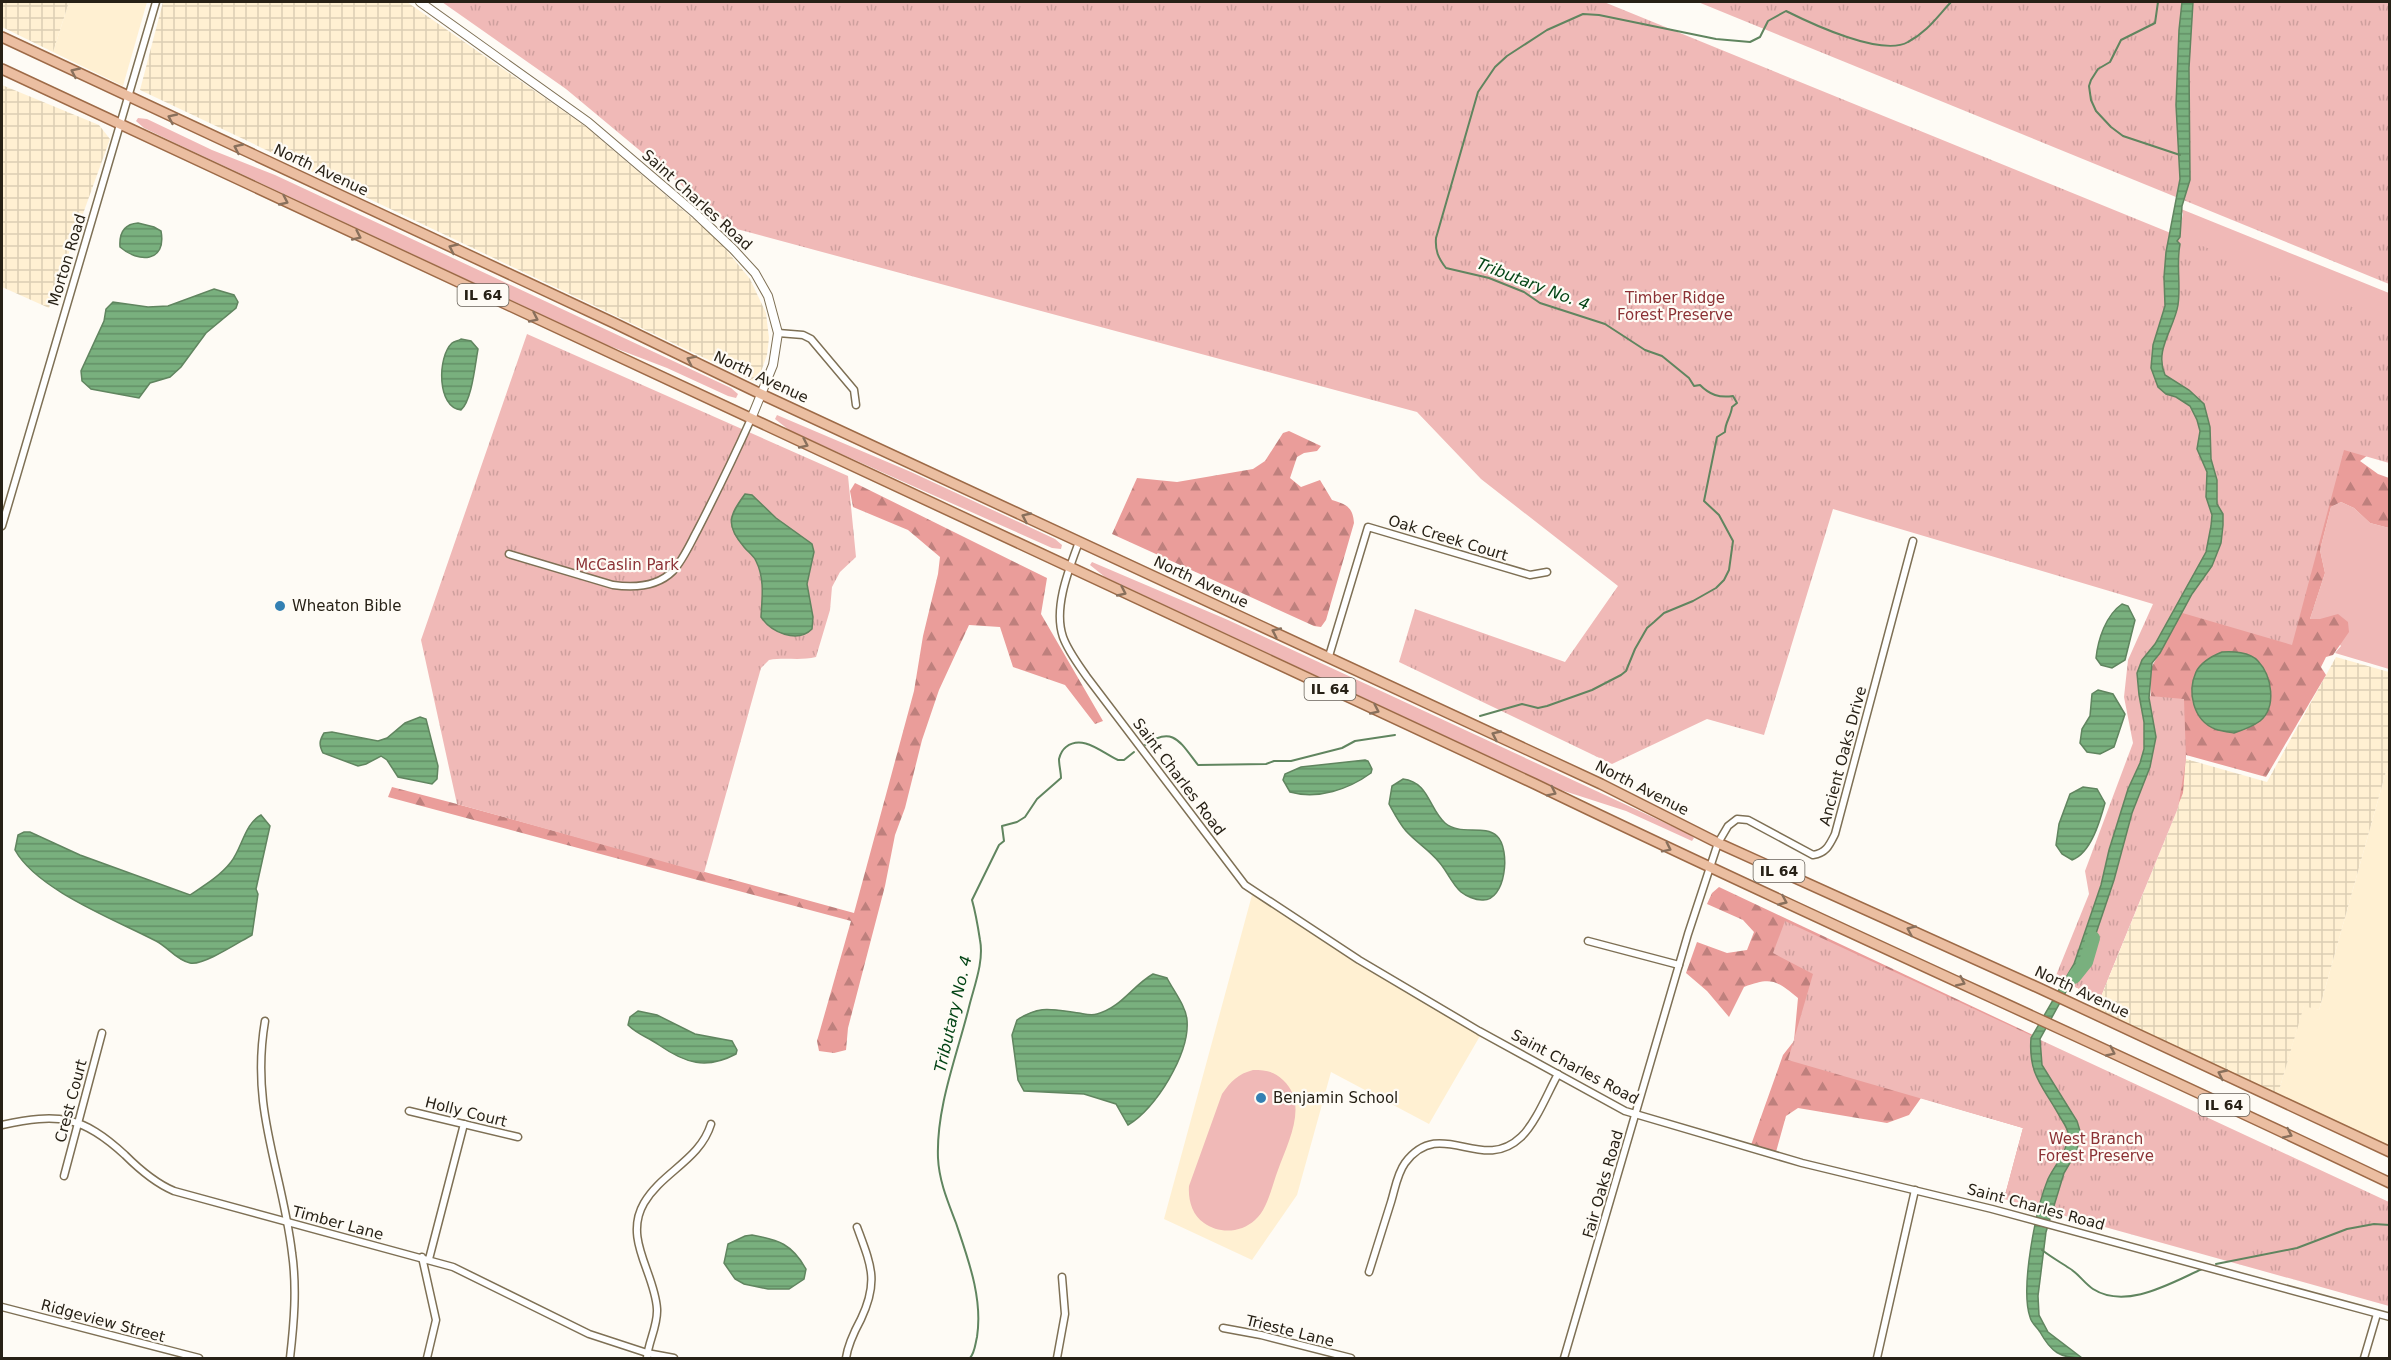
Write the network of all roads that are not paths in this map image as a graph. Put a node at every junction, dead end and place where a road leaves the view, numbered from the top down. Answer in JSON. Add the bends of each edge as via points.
{"nodes":[{"id":1,"x":156,"y":2,"type":"edge"},
{"id":2,"x":420,"y":2,"type":"edge"},
{"id":3,"x":2,"y":37,"type":"edge"},
{"id":4,"x":2,"y":69,"type":"edge"},
{"id":5,"x":127,"y":97,"type":"junction"},
{"id":6,"x":120,"y":124,"type":"junction"},
{"id":7,"x":778,"y":333,"type":"junction"},
{"id":8,"x":762,"y":395,"type":"junction"},
{"id":9,"x":856,"y":405,"type":"dead end"},
{"id":10,"x":751,"y":419,"type":"junction"},
{"id":11,"x":2,"y":526,"type":"edge"},
{"id":12,"x":1913,"y":541,"type":"dead end"},
{"id":13,"x":1079,"y":542,"type":"junction"},
{"id":14,"x":509,"y":554,"type":"dead end"},
{"id":15,"x":1069,"y":567,"type":"junction"},
{"id":16,"x":1547,"y":572,"type":"dead end"},
{"id":17,"x":1329,"y":657,"type":"junction"},
{"id":18,"x":1718,"y":843,"type":"junction"},
{"id":19,"x":1710,"y":869,"type":"junction"},
{"id":20,"x":1587,"y":941,"type":"dead end"},
{"id":21,"x":1679,"y":965,"type":"junction"},
{"id":22,"x":266,"y":1021,"type":"dead end"},
{"id":23,"x":102,"y":1033,"type":"dead end"},
{"id":24,"x":1558,"y":1074,"type":"junction"},
{"id":25,"x":409,"y":1111,"type":"dead end"},
{"id":26,"x":1635,"y":1116,"type":"junction"},
{"id":27,"x":78,"y":1122,"type":"junction"},
{"id":28,"x":464,"y":1124,"type":"junction"},
{"id":29,"x":711,"y":1124,"type":"dead end"},
{"id":30,"x":2,"y":1125,"type":"edge"},
{"id":31,"x":518,"y":1137,"type":"dead end"},
{"id":32,"x":2390,"y":1152,"type":"edge"},
{"id":33,"x":64,"y":1176,"type":"dead end"},
{"id":34,"x":2390,"y":1183,"type":"edge"},
{"id":35,"x":1915,"y":1190,"type":"junction"},
{"id":36,"x":288,"y":1222,"type":"junction"},
{"id":37,"x":857,"y":1227,"type":"dead end"},
{"id":38,"x":426,"y":1258,"type":"junction"},
{"id":39,"x":1369,"y":1272,"type":"dead end"},
{"id":40,"x":1062,"y":1277,"type":"dead end"},
{"id":41,"x":2,"y":1307,"type":"edge"},
{"id":42,"x":2378,"y":1314,"type":"junction"},
{"id":43,"x":2390,"y":1317,"type":"edge"},
{"id":44,"x":1223,"y":1328,"type":"dead end"},
{"id":45,"x":647,"y":1356,"type":"edge"},
{"id":46,"x":199,"y":1359,"type":"edge"},
{"id":47,"x":290,"y":1359,"type":"edge"},
{"id":48,"x":427,"y":1359,"type":"edge"},
{"id":49,"x":674,"y":1359,"type":"edge"},
{"id":50,"x":846,"y":1359,"type":"edge"},
{"id":51,"x":1057,"y":1359,"type":"edge"},
{"id":52,"x":1351,"y":1359,"type":"edge"},
{"id":53,"x":1564,"y":1359,"type":"edge"},
{"id":54,"x":1877,"y":1359,"type":"edge"},
{"id":55,"x":2364,"y":1359,"type":"edge"}],
"edges":[{"from":1,"to":5,"type":"street","name":"Morton Road"},
{"from":2,"to":7,"type":"street","name":"Saint Charles Road","via":[[571,109],[725,240],[761,283]]},
{"from":5,"to":3,"type":"main road","name":"North Avenue","number":"IL 64","one_way":true},
{"from":4,"to":6,"type":"main road","number":"IL 64"},
{"from":5,"to":6,"type":"street","name":"Morton Road"},
{"from":8,"to":5,"type":"main road","name":"North Avenue","number":"IL 64","one_way":true},
{"from":6,"to":10,"type":"main road","number":"IL 64","one_way":true},
{"from":6,"to":11,"type":"street","name":"Morton Road"},
{"from":7,"to":8,"type":"street","name":"Saint Charles Road","via":[[773,365]]},
{"from":7,"to":9,"type":"street","via":[[811,339],[854,390]]},
{"from":8,"to":10,"type":"street","name":"Saint Charles Road"},
{"from":13,"to":8,"type":"main road","name":"North Avenue","number":"IL 64","one_way":true},
{"from":10,"to":14,"type":"street","name":"Saint Charles Road","via":[[687,548],[673,571],[652,584],[631,588],[613,585]]},
{"from":10,"to":15,"type":"main road","number":"IL 64","one_way":true},
{"from":12,"to":18,"type":"street","name":"Ancient Oaks Drive","via":[[1829,847],[1822,854],[1813,855],[1748,820],[1737,819]]},
{"from":13,"to":15,"type":"street","name":"Saint Charles Road"},
{"from":17,"to":13,"type":"main road","name":"North Avenue","number":"IL 64","one_way":true},
{"from":15,"to":19,"type":"main road","number":"IL 64","one_way":true},
{"from":15,"to":24,"type":"street","name":"Saint Charles Road","via":[[1060,624],[1070,652],[1245,885],[1359,960]]},
{"from":16,"to":17,"type":"street","name":"Oak Creek Court","via":[[1530,575],[1368,527]]},
{"from":18,"to":17,"type":"main road","name":"North Avenue","number":"IL 64","one_way":true},
{"from":18,"to":19,"type":"street","name":"Fair Oaks Road"},
{"from":32,"to":18,"type":"main road","name":"North Avenue","number":"IL 64","one_way":true},
{"from":19,"to":21,"type":"street","name":"Fair Oaks Road"},
{"from":19,"to":34,"type":"main road","number":"IL 64","one_way":true,"via":[[2028,1012]]},
{"from":20,"to":21,"type":"street"},
{"from":21,"to":26,"type":"street","name":"Fair Oaks Road"},
{"from":22,"to":36,"type":"street","via":[[261,1052],[261,1100]]},
{"from":23,"to":27,"type":"street","name":"Crest Court"},
{"from":24,"to":26,"type":"street","name":"Saint Charles Road"},
{"from":24,"to":39,"type":"street","via":[[1528,1130],[1508,1148],[1486,1152],[1439,1143],[1421,1148],[1410,1158],[1399,1174]]},
{"from":25,"to":28,"type":"street","name":"Holly Court"},
{"from":26,"to":35,"type":"street","name":"Saint Charles Road"},
{"from":26,"to":53,"type":"street","name":"Fair Oaks Road"},
{"from":27,"to":30,"type":"street","name":"Timber Lane","via":[[41,1118]]},
{"from":27,"to":33,"type":"street","name":"Crest Court"},
{"from":27,"to":36,"type":"street","name":"Timber Lane","via":[[101,1134],[166,1188]]},
{"from":28,"to":31,"type":"street","name":"Holly Court"},
{"from":28,"to":38,"type":"street"},
{"from":29,"to":45,"type":"street","via":[[701,1146],[650,1195],[639,1216],[638,1240],[657,1312]]},
{"from":35,"to":42,"type":"street","name":"Saint Charles Road"},
{"from":35,"to":54,"type":"street"},
{"from":36,"to":38,"type":"street","name":"Timber Lane"},
{"from":36,"to":47,"type":"street","via":[[295,1288]]},
{"from":37,"to":50,"type":"street","via":[[873,1281]]},
{"from":38,"to":45,"type":"street","name":"Timber Lane","via":[[465,1272],[574,1328]]},
{"from":38,"to":48,"type":"street","via":[[436,1320]]},
{"from":40,"to":51,"type":"street","via":[[1065,1314]]},
{"from":41,"to":46,"type":"street","name":"Ridgeview Street"},
{"from":42,"to":43,"type":"street","name":"Saint Charles Road"},
{"from":42,"to":55,"type":"street"},
{"from":44,"to":52,"type":"street","name":"Trieste Lane"},
{"from":45,"to":49,"type":"street","name":"Timber Lane"}]}
